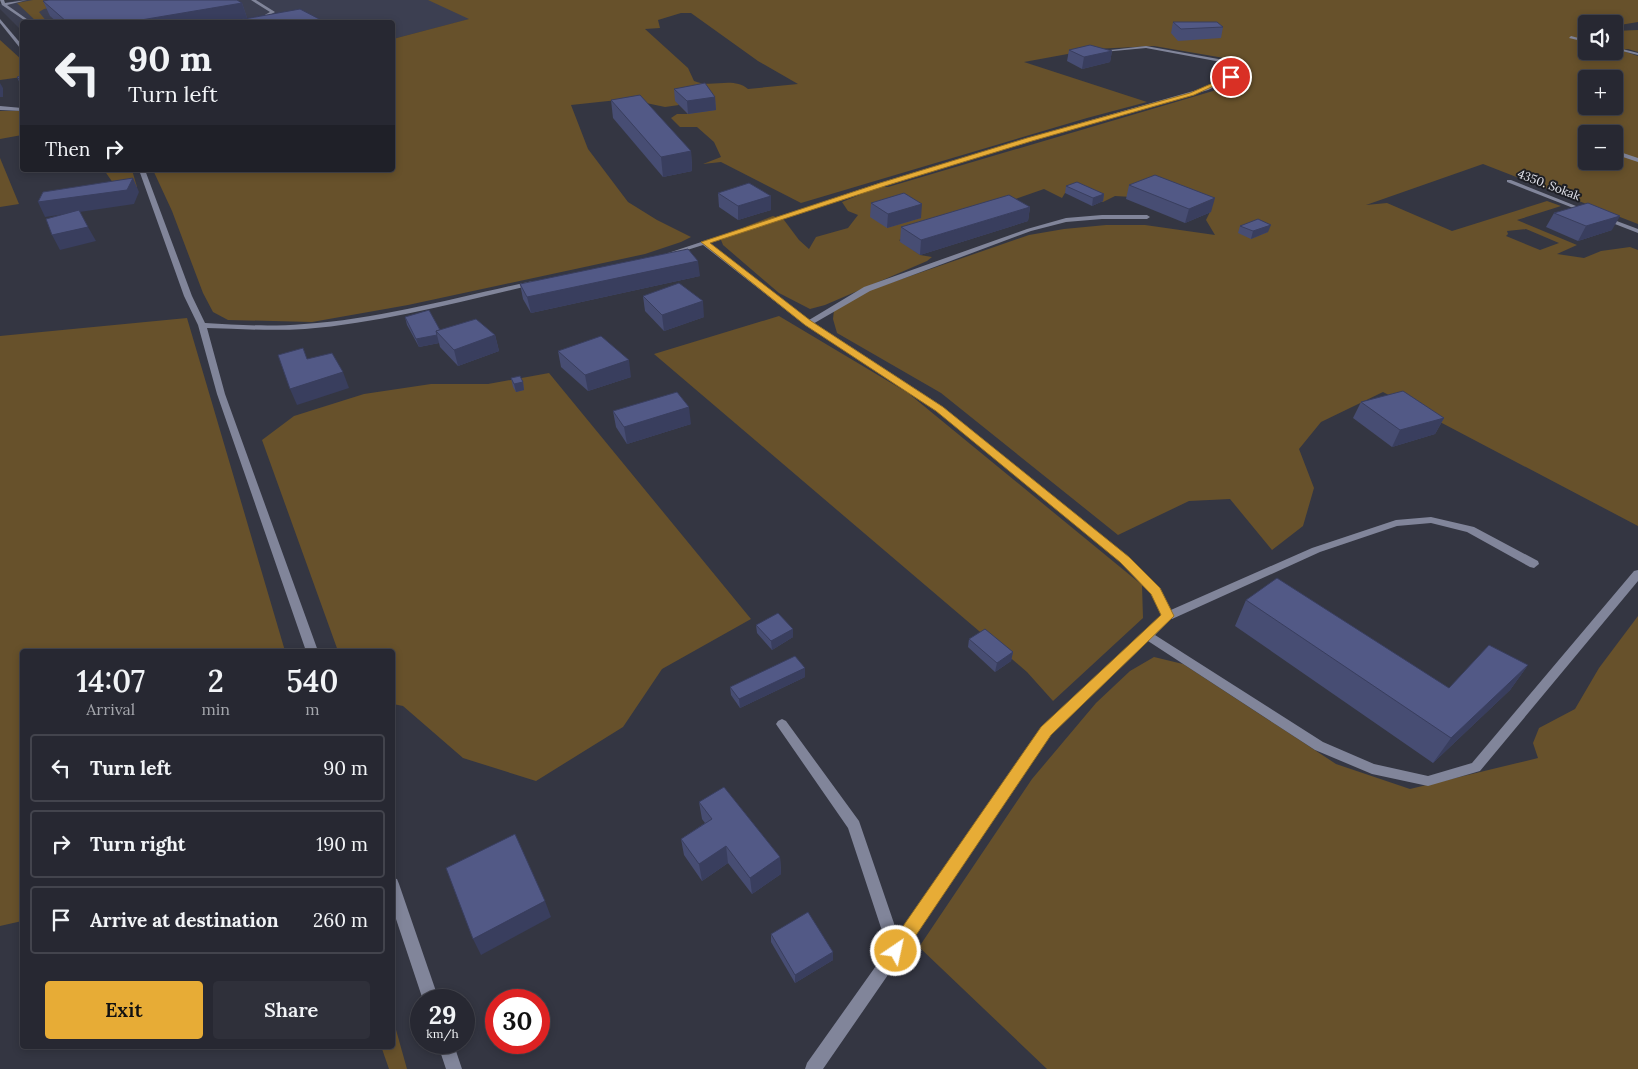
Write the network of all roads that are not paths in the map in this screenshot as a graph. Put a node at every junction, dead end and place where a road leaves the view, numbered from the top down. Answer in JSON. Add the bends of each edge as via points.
{"nodes":[{"id":1,"x":25,"y":0,"type":"edge"},
{"id":2,"x":253,"y":0,"type":"edge"},
{"id":3,"x":3,"y":2,"type":"edge"},
{"id":4,"x":0,"y":20,"type":"edge"},
{"id":5,"x":26,"y":20,"type":"edge"},
{"id":6,"x":247,"y":20,"type":"edge"},
{"id":7,"x":1571,"y":37,"type":"dead end"},
{"id":8,"x":1578,"y":38,"type":"edge"},
{"id":9,"x":20,"y":45,"type":"edge"},
{"id":10,"x":1623,"y":50,"type":"edge"},
{"id":11,"x":1103,"y":51,"type":"edge"},
{"id":12,"x":1638,"y":54,"type":"edge"},
{"id":13,"x":0,"y":108,"type":"edge"},
{"id":14,"x":20,"y":110,"type":"edge"},
{"id":15,"x":1623,"y":155,"type":"edge"},
{"id":16,"x":1638,"y":160,"type":"edge"},
{"id":17,"x":143,"y":172,"type":"edge"},
{"id":18,"x":1509,"y":181,"type":"dead end"},
{"id":19,"x":1592,"y":213,"type":"edge"},
{"id":20,"x":1147,"y":217,"type":"dead end"},
{"id":21,"x":1601,"y":217,"type":"edge"},
{"id":22,"x":1638,"y":231,"type":"edge"},
{"id":23,"x":704,"y":242,"type":"junction"},
{"id":24,"x":654,"y":258,"type":"edge"},
{"id":25,"x":543,"y":282,"type":"edge"},
{"id":26,"x":808,"y":323,"type":"junction"},
{"id":27,"x":202,"y":325,"type":"junction"},
{"id":28,"x":1534,"y":564,"type":"dead end"},
{"id":29,"x":1638,"y":574,"type":"edge"},
{"id":30,"x":1168,"y":616,"type":"junction"},
{"id":31,"x":1148,"y":635,"type":"junction"},
{"id":32,"x":311,"y":649,"type":"edge"},
{"id":33,"x":782,"y":724,"type":"dead end"},
{"id":34,"x":395,"y":893,"type":"edge"},
{"id":35,"x":896,"y":951,"type":"junction"},
{"id":36,"x":427,"y":989,"type":"edge"},
{"id":37,"x":449,"y":1054,"type":"edge"},
{"id":38,"x":454,"y":1069,"type":"edge"},
{"id":39,"x":812,"y":1069,"type":"edge"}],
"edges":[{"from":1,"to":3,"type":"street"},
{"from":2,"to":6,"type":"street","via":[[273,12]]},
{"from":3,"to":5,"type":"street"},
{"from":4,"to":9,"type":"street"},
{"from":7,"to":8,"type":"street"},
{"from":10,"to":12,"type":"street"},
{"from":11,"to":23,"type":"street","via":[[1146,46],[1222,61],[1234,72],[1231,77],[1206,89],[882,184]]},
{"from":13,"to":14,"type":"street"},
{"from":15,"to":16,"type":"street"},
{"from":17,"to":27,"type":"street","via":[[188,296]]},
{"from":18,"to":19,"type":"street","name":"4350. Sokak"},
{"from":20,"to":26,"type":"street","via":[[1066,220],[1029,230],[867,289]]},
{"from":21,"to":22,"type":"street"},
{"from":23,"to":24,"type":"street"},
{"from":23,"to":26,"type":"street"},
{"from":25,"to":27,"type":"street","via":[[320,325],[255,328]]},
{"from":26,"to":30,"type":"street","via":[[940,409],[1124,560],[1155,591]]},
{"from":27,"to":32,"type":"street","via":[[221,394]]},
{"from":28,"to":30,"type":"street","via":[[1470,529],[1431,520],[1396,523],[1316,550]]},
{"from":29,"to":31,"type":"street","via":[[1476,767],[1428,782],[1372,769],[1319,746]]},
{"from":30,"to":31,"type":"street"},
{"from":31,"to":35,"type":"street","via":[[1046,731]]},
{"from":33,"to":35,"type":"street","via":[[854,825]]},
{"from":34,"to":36,"type":"street"},
{"from":35,"to":39,"type":"street"},
{"from":37,"to":38,"type":"street"}]}
